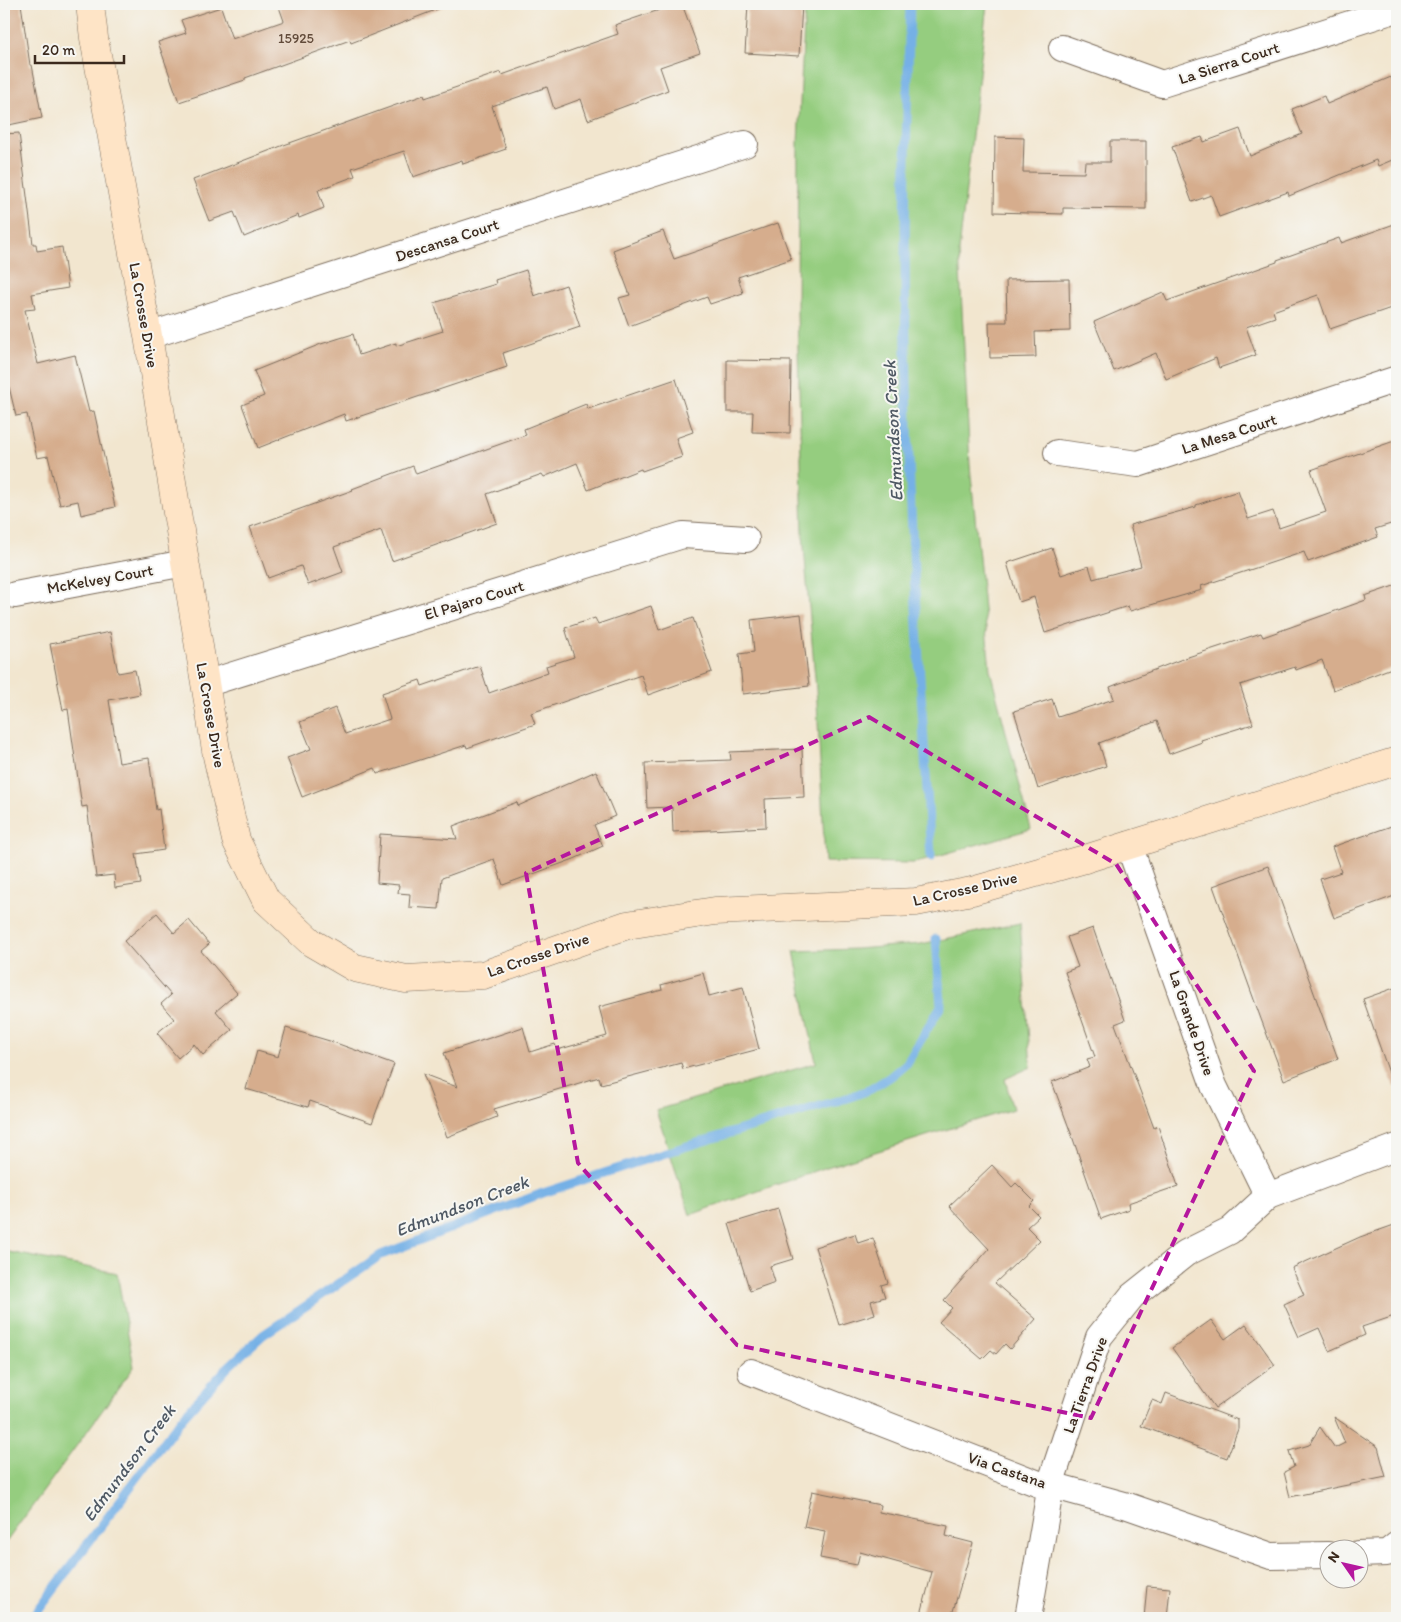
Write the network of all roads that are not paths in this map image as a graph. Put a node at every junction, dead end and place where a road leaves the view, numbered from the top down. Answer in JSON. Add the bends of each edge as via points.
{"nodes":[{"id":1,"x":90,"y":4,"type":"edge"},
{"id":2,"x":1397,"y":9,"type":"edge"},
{"id":3,"x":1062,"y":48,"type":"dead end"},
{"id":4,"x":745,"y":144,"type":"dead end"},
{"id":5,"x":148,"y":336,"type":"junction"},
{"id":6,"x":1397,"y":378,"type":"edge"},
{"id":7,"x":1057,"y":453,"type":"dead end"},
{"id":8,"x":746,"y":539,"type":"dead end"},
{"id":9,"x":185,"y":563,"type":"junction"},
{"id":10,"x":15,"y":594,"type":"dead end"},
{"id":11,"x":205,"y":684,"type":"junction"},
{"id":12,"x":1397,"y":761,"type":"edge"},
{"id":13,"x":1129,"y":845,"type":"junction"},
{"id":14,"x":1397,"y":1147,"type":"edge"},
{"id":15,"x":1268,"y":1196,"type":"junction"},
{"id":16,"x":750,"y":1372,"type":"dead end"},
{"id":17,"x":1050,"y":1487,"type":"junction"},
{"id":18,"x":1318,"y":1555,"type":"edge"},
{"id":19,"x":1368,"y":1555,"type":"edge"},
{"id":20,"x":1394,"y":1557,"type":"edge"},
{"id":21,"x":1028,"y":1618,"type":"edge"}],
"edges":[{"from":1,"to":5,"type":"street","name":"La Crosse Drive"},
{"from":2,"to":3,"type":"street","name":"La Sierra Court","via":[[1162,84]]},
{"from":4,"to":5,"type":"street","name":"Descansa Court"},
{"from":5,"to":9,"type":"street","name":"La Crosse Drive"},
{"from":6,"to":7,"type":"street","name":"La Mesa Court","via":[[1138,464]]},
{"from":8,"to":11,"type":"street","name":"El Pajaro Court","via":[[683,535]]},
{"from":9,"to":10,"type":"street","name":"McKelvey Court"},
{"from":9,"to":11,"type":"street","name":"La Crosse Drive"},
{"from":11,"to":13,"type":"street","name":"La Crosse Drive","via":[[236,840],[266,900],[312,943],[355,968],[406,979],[483,975],[627,925],[715,911],[916,902],[972,890]]},
{"from":12,"to":13,"type":"street","name":"La Crosse Drive"},
{"from":13,"to":15,"type":"street","name":"La Grande Drive","via":[[1214,1086]]},
{"from":14,"to":15,"type":"street","name":"La Tierra Drive"},
{"from":15,"to":17,"type":"street","name":"La Tierra Drive","via":[[1230,1231],[1186,1253],[1132,1296],[1100,1337]]},
{"from":16,"to":17,"type":"street","name":"Via Castana"},
{"from":17,"to":18,"type":"street","name":"Via Castana","via":[[1128,1506],[1271,1556]]},
{"from":17,"to":21,"type":"street","name":"La Tierra Drive"},
{"from":19,"to":20,"type":"street"}]}
